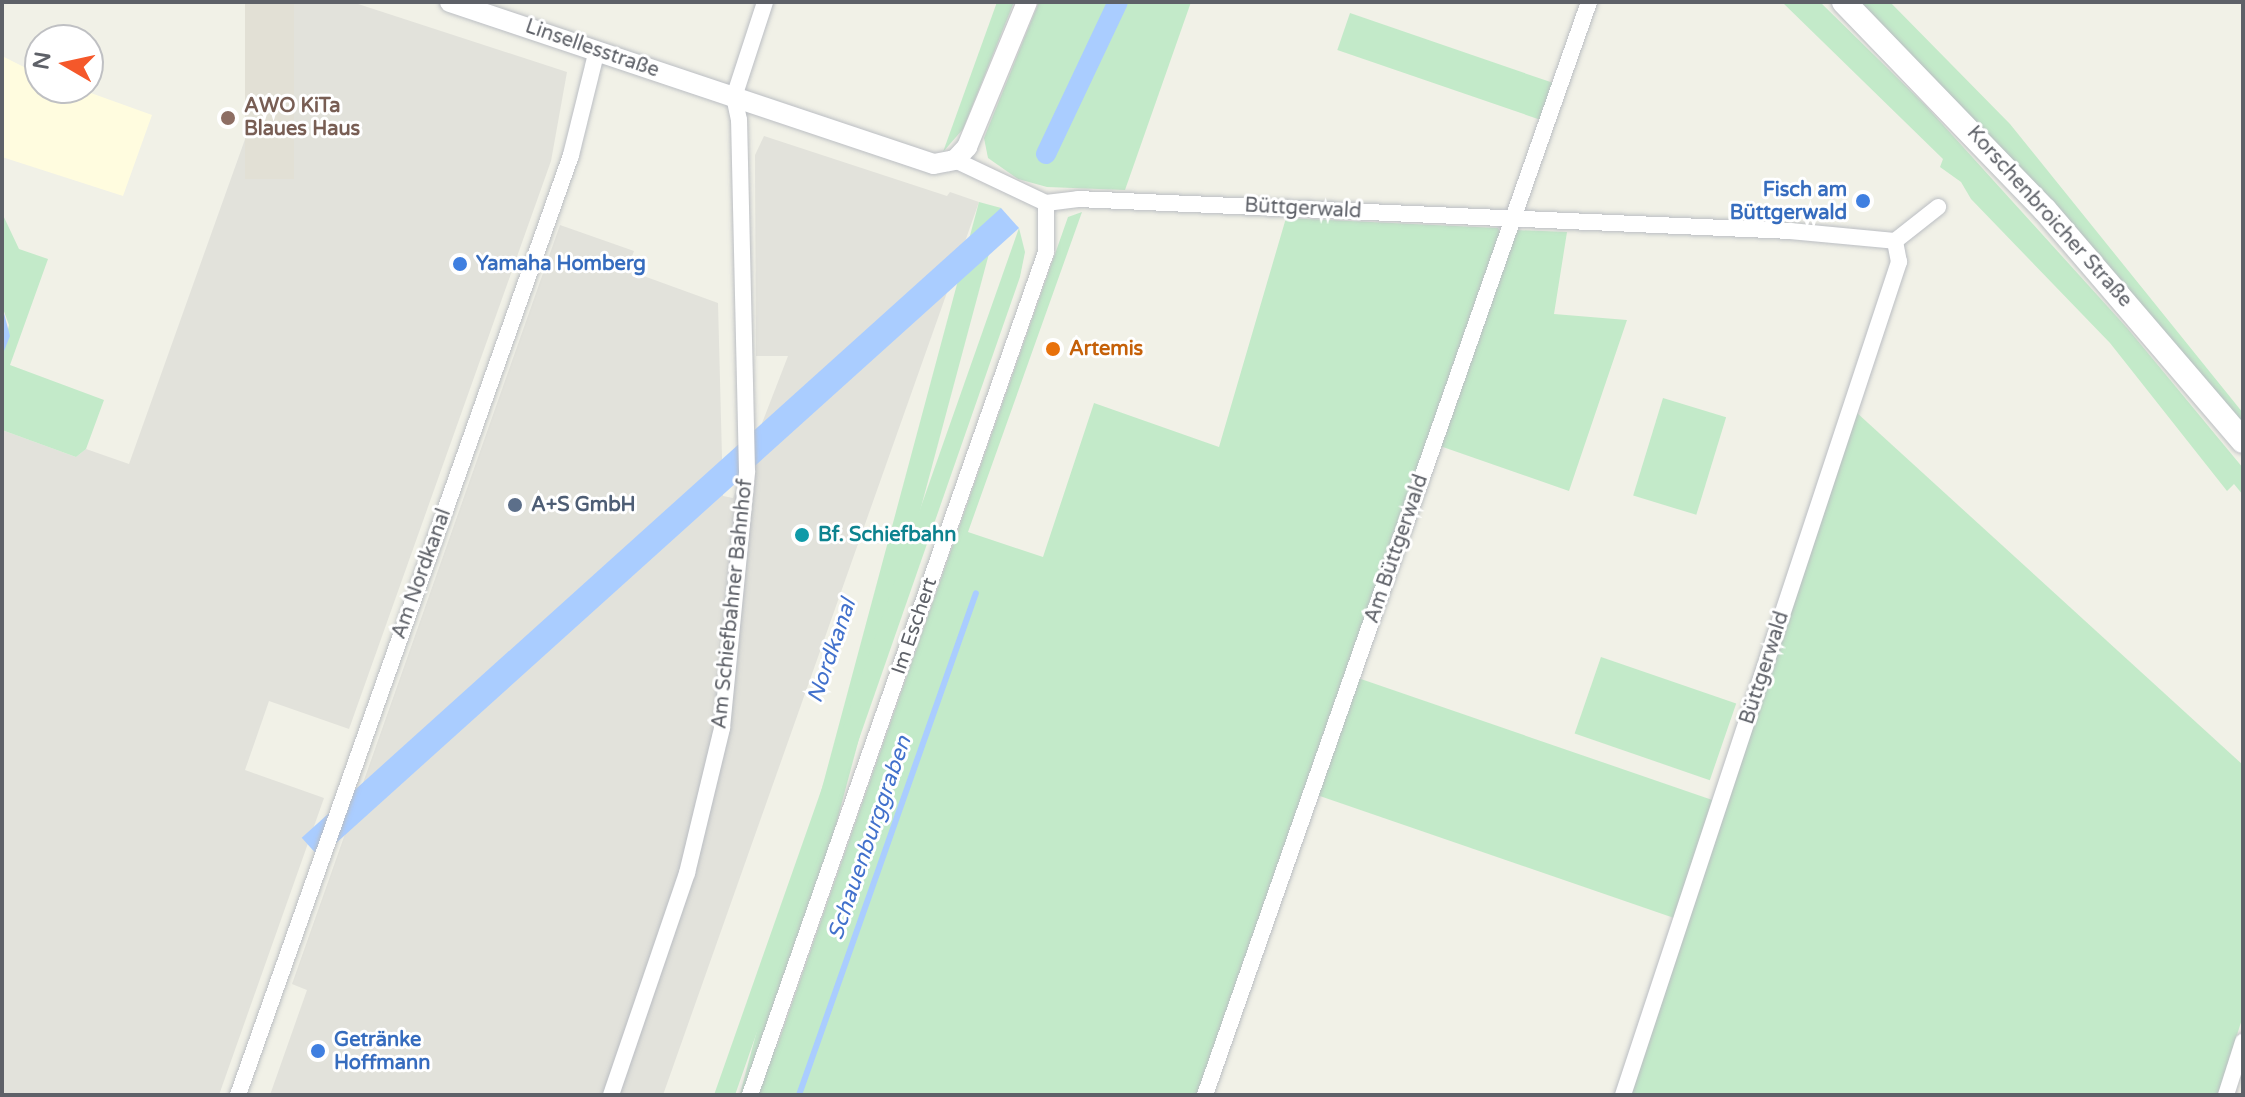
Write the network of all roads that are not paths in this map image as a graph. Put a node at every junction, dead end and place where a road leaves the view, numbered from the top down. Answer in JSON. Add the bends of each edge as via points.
{"nodes":[{"id":1,"x":450,"y":2,"type":"edge"},
{"id":2,"x":765,"y":2,"type":"edge"},
{"id":3,"x":1027,"y":2,"type":"edge"},
{"id":4,"x":1589,"y":2,"type":"edge"},
{"id":5,"x":1844,"y":2,"type":"edge"},
{"id":6,"x":597,"y":50,"type":"junction"},
{"id":7,"x":734,"y":97,"type":"junction"},
{"id":8,"x":955,"y":160,"type":"junction"},
{"id":9,"x":1046,"y":203,"type":"junction"},
{"id":10,"x":1938,"y":207,"type":"dead end"},
{"id":11,"x":1513,"y":219,"type":"junction"},
{"id":12,"x":1895,"y":241,"type":"junction"},
{"id":13,"x":2243,"y":441,"type":"edge"},
{"id":14,"x":2243,"y":1042,"type":"edge"},
{"id":15,"x":238,"y":1095,"type":"edge"},
{"id":16,"x":611,"y":1095,"type":"edge"},
{"id":17,"x":750,"y":1095,"type":"edge"},
{"id":18,"x":1205,"y":1095,"type":"edge"},
{"id":19,"x":1623,"y":1095,"type":"edge"},
{"id":20,"x":2226,"y":1095,"type":"edge"}],
"edges":[{"from":1,"to":6,"type":"street","name":"Linsellesstraße"},
{"from":2,"to":7,"type":"street"},
{"from":3,"to":8,"type":"street","via":[[967,147]]},
{"from":4,"to":11,"type":"street","name":"Am Büttgerwald"},
{"from":5,"to":13,"type":"main road","name":"Korschenbroicher Straße","via":[[2045,210]]},
{"from":6,"to":7,"type":"street","name":"Linsellesstraße"},
{"from":6,"to":15,"type":"street","name":"Am Nordkanal","via":[[571,155]]},
{"from":7,"to":8,"type":"street","name":"Linsellesstraße","via":[[920,161]]},
{"from":7,"to":16,"type":"street","name":"Am Schiefbahner Bahnhof","via":[[739,120],[747,471],[722,728],[687,873]]},
{"from":8,"to":9,"type":"street"},
{"from":9,"to":11,"type":"street","name":"Büttgerwald","via":[[1078,199]]},
{"from":9,"to":17,"type":"street","name":"Im Eschert","via":[[1046,252]]},
{"from":10,"to":12,"type":"street"},
{"from":11,"to":12,"type":"street","name":"Büttgerwald"},
{"from":11,"to":18,"type":"street","name":"Am Büttgerwald"},
{"from":12,"to":19,"type":"street","name":"Büttgerwald","via":[[1899,262]]},
{"from":14,"to":20,"type":"street"}]}
